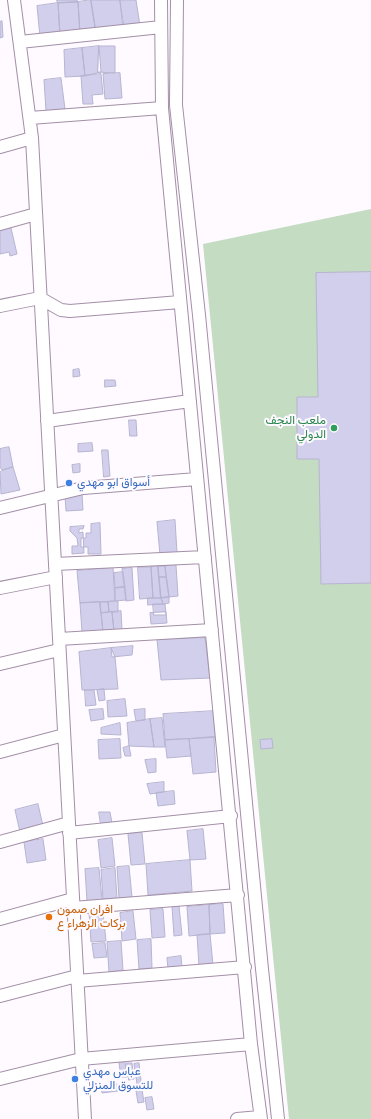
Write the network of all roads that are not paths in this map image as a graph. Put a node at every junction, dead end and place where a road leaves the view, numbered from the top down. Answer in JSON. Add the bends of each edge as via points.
{"nodes":[{"id":1,"x":14,"y":0,"type":"edge"},
{"id":2,"x":161,"y":0,"type":"edge"},
{"id":3,"x":177,"y":0,"type":"edge"},
{"id":4,"x":161,"y":27,"type":"junction"},
{"id":5,"x":20,"y":42,"type":"junction"},
{"id":6,"x":162,"y":108,"type":"junction"},
{"id":7,"x":30,"y":118,"type":"junction"},
{"id":8,"x":32,"y":138,"type":"junction"},
{"id":9,"x":0,"y":147,"type":"edge"},
{"id":10,"x":36,"y":214,"type":"junction"},
{"id":11,"x":0,"y":224,"type":"edge"},
{"id":12,"x":40,"y":298,"type":"junction"},
{"id":13,"x":180,"y":302,"type":"junction"},
{"id":14,"x":0,"y":306,"type":"edge"},
{"id":15,"x":190,"y":401,"type":"junction"},
{"id":16,"x":47,"y":421,"type":"junction"},
{"id":17,"x":197,"y":479,"type":"junction"},
{"id":18,"x":51,"y":494,"type":"junction"},
{"id":19,"x":0,"y":508,"type":"edge"},
{"id":20,"x":205,"y":557,"type":"junction"},
{"id":21,"x":55,"y":564,"type":"junction"},
{"id":22,"x":56,"y":577,"type":"junction"},
{"id":23,"x":0,"y":588,"type":"edge"},
{"id":24,"x":212,"y":630,"type":"junction"},
{"id":25,"x":59,"y":645,"type":"junction"},
{"id":26,"x":0,"y":664,"type":"edge"},
{"id":27,"x":64,"y":735,"type":"junction"},
{"id":28,"x":0,"y":752,"type":"edge"},
{"id":29,"x":230,"y":816,"type":"junction"},
{"id":30,"x":69,"y":828,"type":"junction"},
{"id":31,"x":0,"y":842,"type":"edge"},
{"id":32,"x":238,"y":895,"type":"junction"},
{"id":33,"x":73,"y":903,"type":"junction"},
{"id":34,"x":0,"y":919,"type":"edge"},
{"id":35,"x":245,"y":967,"type":"junction"},
{"id":36,"x":77,"y":978,"type":"junction"},
{"id":37,"x":0,"y":996,"type":"edge"},
{"id":38,"x":251,"y":1044,"type":"junction"},
{"id":39,"x":81,"y":1059,"type":"junction"},
{"id":40,"x":0,"y":1079,"type":"edge"},
{"id":41,"x":261,"y":1118,"type":"edge"},
{"id":42,"x":84,"y":1119,"type":"edge"},
{"id":43,"x":237,"y":1119,"type":"edge"},
{"id":44,"x":278,"y":1119,"type":"edge"}],
"edges":[{"from":1,"to":5,"type":"street"},
{"from":2,"to":4,"type":"street"},
{"from":3,"to":44,"type":"street","via":[[176,105],[192,244],[262,977]]},
{"from":4,"to":5,"type":"street"},
{"from":4,"to":6,"type":"street"},
{"from":5,"to":7,"type":"street"},
{"from":6,"to":7,"type":"street"},
{"from":6,"to":13,"type":"street"},
{"from":7,"to":8,"type":"street"},
{"from":8,"to":9,"type":"street"},
{"from":8,"to":10,"type":"street"},
{"from":10,"to":11,"type":"street"},
{"from":10,"to":12,"type":"street"},
{"from":12,"to":13,"type":"street","via":[[47,300],[56,308],[70,311]]},
{"from":12,"to":14,"type":"street"},
{"from":12,"to":16,"type":"street"},
{"from":13,"to":15,"type":"street"},
{"from":15,"to":16,"type":"street"},
{"from":15,"to":17,"type":"street"},
{"from":16,"to":18,"type":"street"},
{"from":17,"to":18,"type":"street","via":[[83,488]]},
{"from":17,"to":20,"type":"street"},
{"from":18,"to":19,"type":"street"},
{"from":18,"to":21,"type":"street"},
{"from":20,"to":21,"type":"street"},
{"from":20,"to":24,"type":"street"},
{"from":21,"to":22,"type":"street"},
{"from":22,"to":23,"type":"street"},
{"from":22,"to":25,"type":"street"},
{"from":24,"to":25,"type":"street"},
{"from":24,"to":29,"type":"street"},
{"from":25,"to":26,"type":"street"},
{"from":25,"to":27,"type":"street"},
{"from":27,"to":28,"type":"street"},
{"from":27,"to":30,"type":"street"},
{"from":29,"to":30,"type":"street"},
{"from":29,"to":32,"type":"street"},
{"from":30,"to":31,"type":"street"},
{"from":30,"to":33,"type":"street"},
{"from":32,"to":33,"type":"street"},
{"from":32,"to":35,"type":"street"},
{"from":33,"to":34,"type":"street"},
{"from":33,"to":36,"type":"street"},
{"from":35,"to":36,"type":"street"},
{"from":35,"to":38,"type":"street"},
{"from":36,"to":37,"type":"street"},
{"from":36,"to":39,"type":"street"},
{"from":38,"to":39,"type":"street"},
{"from":38,"to":41,"type":"street"},
{"from":39,"to":40,"type":"street"},
{"from":39,"to":42,"type":"street"},
{"from":41,"to":43,"type":"street"}]}
